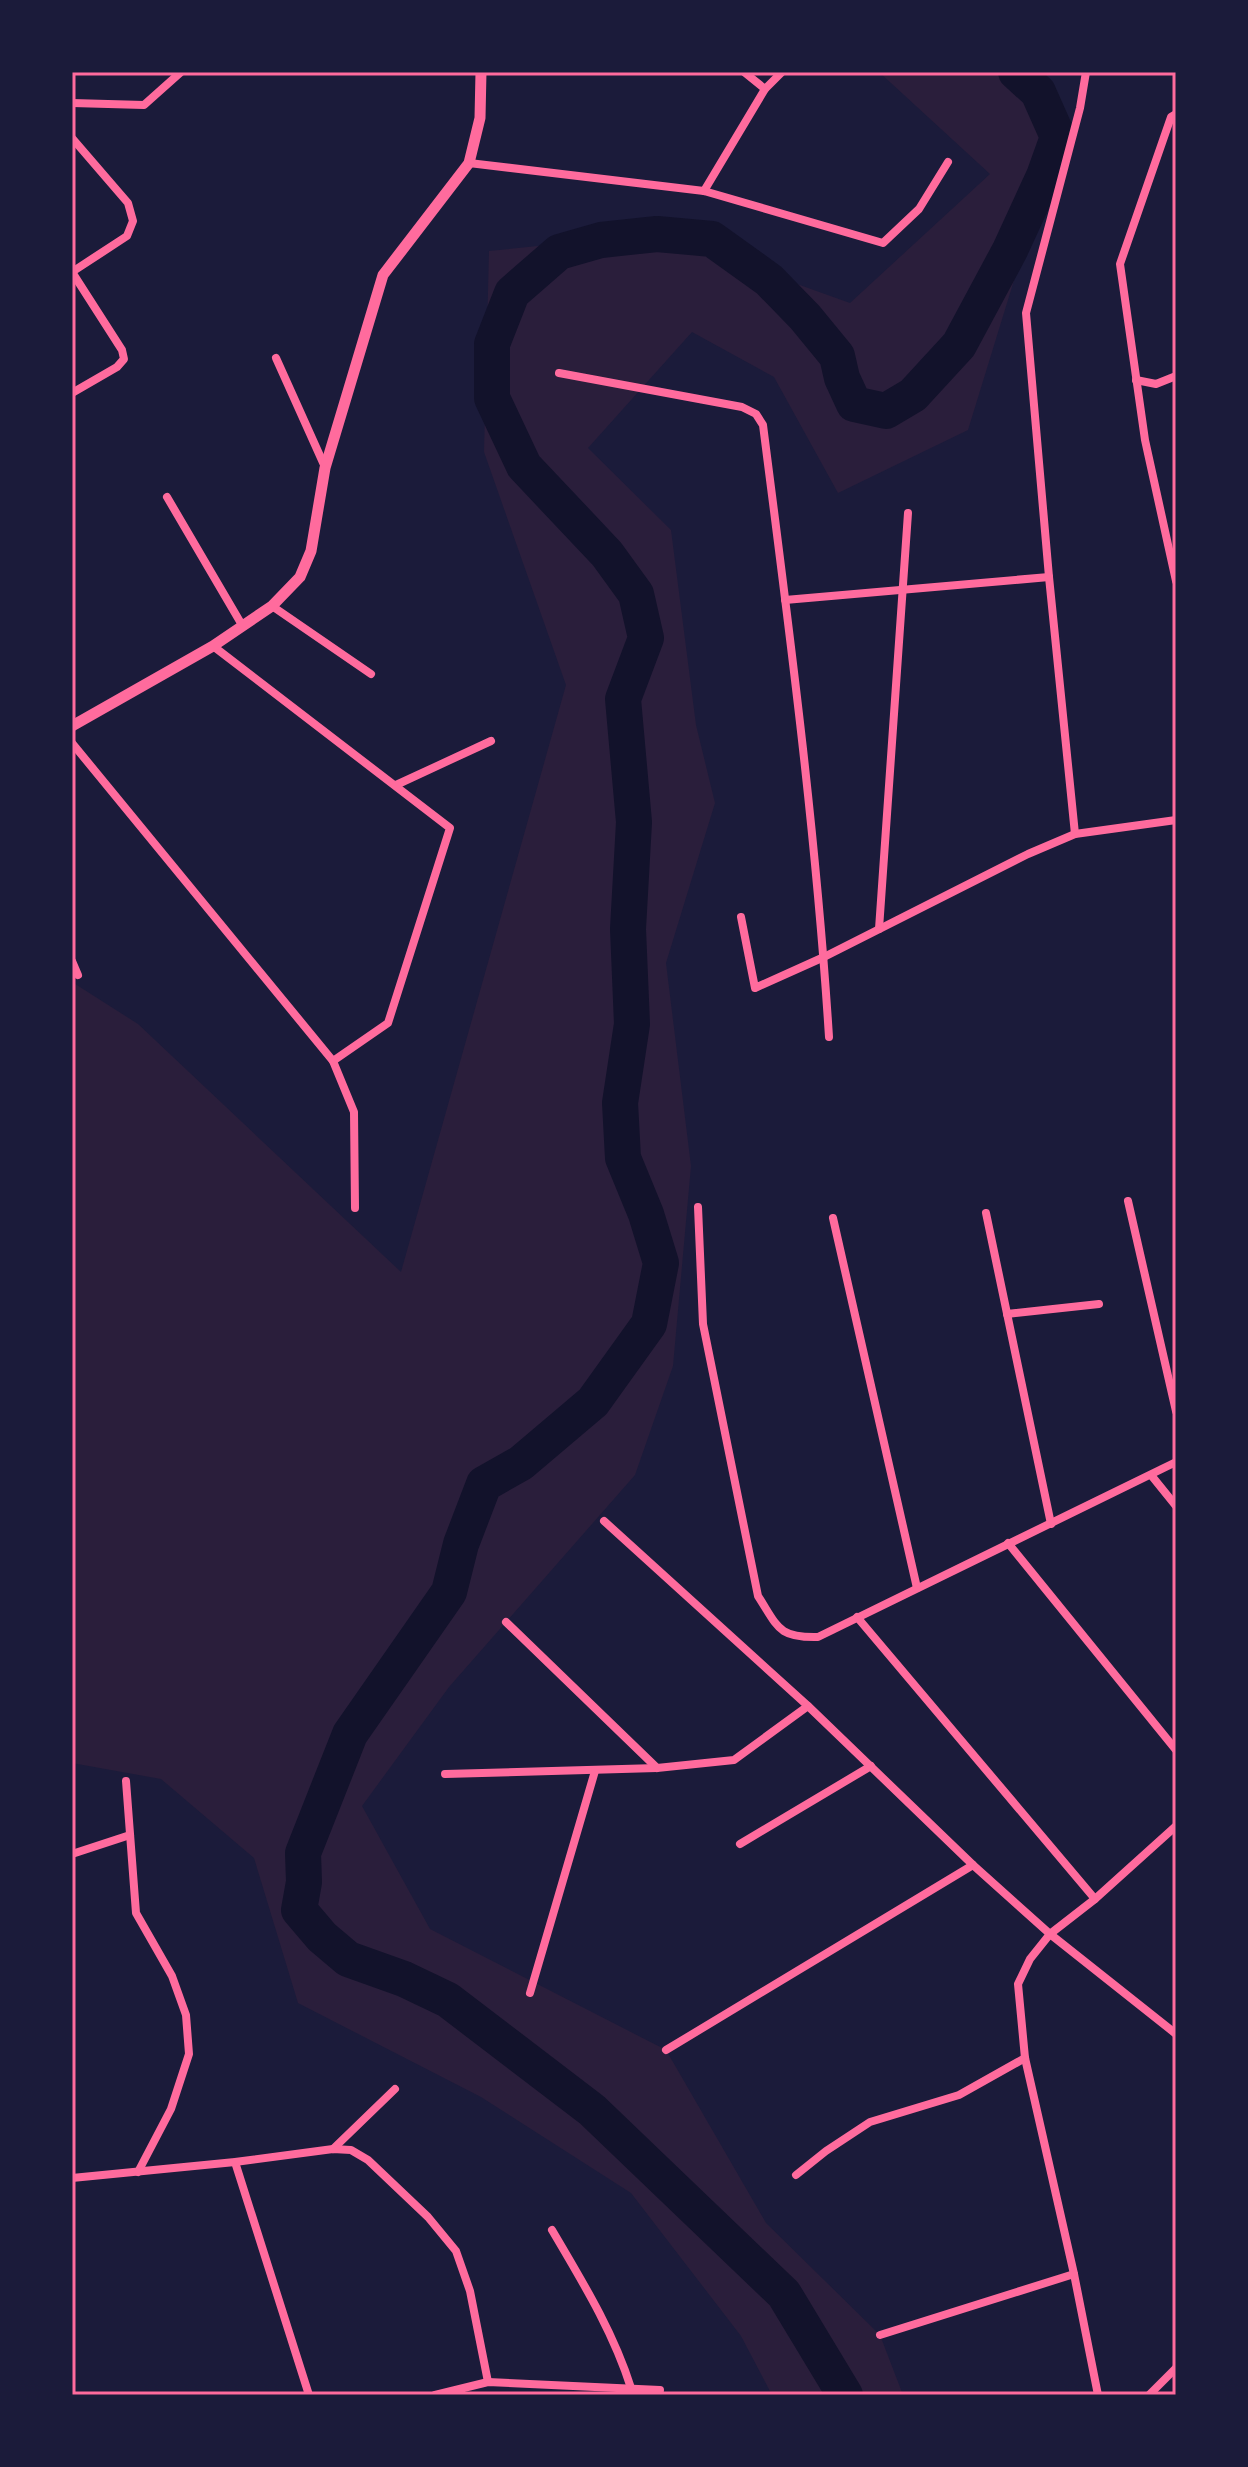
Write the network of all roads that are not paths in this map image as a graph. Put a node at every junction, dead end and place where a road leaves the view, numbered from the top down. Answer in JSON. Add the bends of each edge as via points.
{"nodes":[{"id":1,"x":181,"y":72,"type":"edge"},
{"id":2,"x":481,"y":72,"type":"edge"},
{"id":3,"x":744,"y":72,"type":"edge"},
{"id":4,"x":782,"y":72,"type":"edge"},
{"id":5,"x":1086,"y":72,"type":"edge"},
{"id":6,"x":765,"y":89,"type":"junction"},
{"id":7,"x":72,"y":103,"type":"edge"},
{"id":8,"x":1176,"y":114,"type":"edge"},
{"id":9,"x":72,"y":138,"type":"edge"},
{"id":10,"x":948,"y":162,"type":"dead end"},
{"id":11,"x":469,"y":163,"type":"junction"},
{"id":12,"x":704,"y":191,"type":"junction"},
{"id":13,"x":72,"y":272,"type":"edge"},
{"id":14,"x":276,"y":358,"type":"dead end"},
{"id":15,"x":559,"y":373,"type":"dead end"},
{"id":16,"x":1176,"y":376,"type":"edge"},
{"id":17,"x":1136,"y":380,"type":"junction"},
{"id":18,"x":72,"y":393,"type":"edge"},
{"id":19,"x":325,"y":468,"type":"junction"},
{"id":20,"x":167,"y":497,"type":"dead end"},
{"id":21,"x":908,"y":513,"type":"dead end"},
{"id":22,"x":1176,"y":573,"type":"edge"},
{"id":23,"x":1049,"y":577,"type":"junction"},
{"id":24,"x":1176,"y":581,"type":"edge"},
{"id":25,"x":901,"y":590,"type":"junction"},
{"id":26,"x":785,"y":600,"type":"junction"},
{"id":27,"x":272,"y":606,"type":"junction"},
{"id":28,"x":242,"y":625,"type":"junction"},
{"id":29,"x":213,"y":646,"type":"junction"},
{"id":30,"x":371,"y":674,"type":"dead end"},
{"id":31,"x":72,"y":726,"type":"edge"},
{"id":32,"x":491,"y":741,"type":"dead end"},
{"id":33,"x":72,"y":743,"type":"edge"},
{"id":34,"x":396,"y":785,"type":"junction"},
{"id":35,"x":1176,"y":820,"type":"edge"},
{"id":36,"x":1075,"y":834,"type":"junction"},
{"id":37,"x":741,"y":917,"type":"dead end"},
{"id":38,"x":879,"y":929,"type":"junction"},
{"id":39,"x":824,"y":957,"type":"junction"},
{"id":40,"x":72,"y":961,"type":"edge"},
{"id":41,"x":78,"y":975,"type":"dead end"},
{"id":42,"x":829,"y":1037,"type":"dead end"},
{"id":43,"x":333,"y":1061,"type":"junction"},
{"id":44,"x":1128,"y":1201,"type":"dead end"},
{"id":45,"x":698,"y":1207,"type":"dead end"},
{"id":46,"x":355,"y":1208,"type":"dead end"},
{"id":47,"x":986,"y":1213,"type":"dead end"},
{"id":48,"x":833,"y":1218,"type":"dead end"},
{"id":49,"x":1099,"y":1304,"type":"dead end"},
{"id":50,"x":1007,"y":1314,"type":"junction"},
{"id":51,"x":1176,"y":1411,"type":"edge"},
{"id":52,"x":1176,"y":1462,"type":"edge"},
{"id":53,"x":1151,"y":1475,"type":"junction"},
{"id":54,"x":1176,"y":1506,"type":"edge"},
{"id":55,"x":604,"y":1521,"type":"dead end"},
{"id":56,"x":1051,"y":1524,"type":"junction"},
{"id":57,"x":1008,"y":1543,"type":"junction"},
{"id":58,"x":917,"y":1588,"type":"junction"},
{"id":59,"x":857,"y":1617,"type":"junction"},
{"id":60,"x":506,"y":1622,"type":"dead end"},
{"id":61,"x":808,"y":1706,"type":"junction"},
{"id":62,"x":1176,"y":1750,"type":"edge"},
{"id":63,"x":871,"y":1766,"type":"junction"},
{"id":64,"x":657,"y":1768,"type":"junction"},
{"id":65,"x":595,"y":1771,"type":"junction"},
{"id":66,"x":445,"y":1774,"type":"dead end"},
{"id":67,"x":126,"y":1781,"type":"dead end"},
{"id":68,"x":1176,"y":1826,"type":"edge"},
{"id":69,"x":130,"y":1835,"type":"junction"},
{"id":70,"x":740,"y":1844,"type":"dead end"},
{"id":71,"x":72,"y":1854,"type":"edge"},
{"id":72,"x":973,"y":1865,"type":"junction"},
{"id":73,"x":1095,"y":1899,"type":"junction"},
{"id":74,"x":1050,"y":1934,"type":"junction"},
{"id":75,"x":530,"y":1993,"type":"dead end"},
{"id":76,"x":1176,"y":2034,"type":"edge"},
{"id":77,"x":666,"y":2050,"type":"dead end"},
{"id":78,"x":1025,"y":2058,"type":"junction"},
{"id":79,"x":395,"y":2089,"type":"dead end"},
{"id":80,"x":333,"y":2149,"type":"junction"},
{"id":81,"x":235,"y":2162,"type":"junction"},
{"id":82,"x":138,"y":2172,"type":"junction"},
{"id":83,"x":796,"y":2175,"type":"dead end"},
{"id":84,"x":72,"y":2178,"type":"edge"},
{"id":85,"x":552,"y":2230,"type":"dead end"},
{"id":86,"x":1074,"y":2274,"type":"junction"},
{"id":87,"x":880,"y":2335,"type":"dead end"},
{"id":88,"x":1176,"y":2368,"type":"edge"},
{"id":89,"x":488,"y":2382,"type":"junction"},
{"id":90,"x":631,"y":2388,"type":"junction"},
{"id":91,"x":660,"y":2390,"type":"dead end"},
{"id":92,"x":309,"y":2395,"type":"edge"},
{"id":93,"x":435,"y":2395,"type":"edge"},
{"id":94,"x":1098,"y":2395,"type":"edge"},
{"id":95,"x":1149,"y":2395,"type":"edge"}],
"edges":[{"from":1,"to":7,"type":"street","via":[[144,105]]},
{"from":2,"to":11,"type":"street","via":[[480,118]]},
{"from":3,"to":6,"type":"street"},
{"from":4,"to":6,"type":"street"},
{"from":5,"to":23,"type":"street","via":[[1026,313]]},
{"from":6,"to":12,"type":"street"},
{"from":8,"to":17,"type":"street","via":[[1120,264]]},
{"from":9,"to":13,"type":"street","via":[[128,203],[133,221],[127,236]]},
{"from":10,"to":12,"type":"street","via":[[919,209],[883,243]]},
{"from":11,"to":12,"type":"street"},
{"from":11,"to":19,"type":"street","via":[[383,275]]},
{"from":13,"to":18,"type":"street","via":[[124,359]]},
{"from":14,"to":19,"type":"street"},
{"from":15,"to":26,"type":"street","via":[[742,407],[756,414],[763,425]]},
{"from":16,"to":17,"type":"street","via":[[1156,384]]},
{"from":17,"to":22,"type":"street"},
{"from":19,"to":27,"type":"street","via":[[311,551],[300,577]]},
{"from":20,"to":28,"type":"street"},
{"from":21,"to":25,"type":"street"},
{"from":22,"to":24,"type":"street"},
{"from":23,"to":25,"type":"street"},
{"from":23,"to":36,"type":"street"},
{"from":25,"to":26,"type":"street"},
{"from":25,"to":38,"type":"street"},
{"from":26,"to":39,"type":"street"},
{"from":27,"to":28,"type":"street"},
{"from":27,"to":30,"type":"street"},
{"from":28,"to":29,"type":"street"},
{"from":29,"to":31,"type":"street"},
{"from":29,"to":34,"type":"street"},
{"from":32,"to":34,"type":"street"},
{"from":33,"to":43,"type":"street"},
{"from":34,"to":43,"type":"street","via":[[450,828],[388,1023]]},
{"from":35,"to":36,"type":"street"},
{"from":36,"to":38,"type":"street"},
{"from":37,"to":39,"type":"street","via":[[755,988]]},
{"from":38,"to":39,"type":"street"},
{"from":39,"to":42,"type":"street"},
{"from":40,"to":41,"type":"street"},
{"from":43,"to":46,"type":"street","via":[[354,1112]]},
{"from":44,"to":51,"type":"street"},
{"from":45,"to":59,"type":"street","via":[[703,1324],[758,1596],[784,1632],[794,1637],[818,1637]]},
{"from":47,"to":50,"type":"street"},
{"from":48,"to":58,"type":"street"},
{"from":49,"to":50,"type":"street"},
{"from":50,"to":56,"type":"street"},
{"from":52,"to":53,"type":"street"},
{"from":53,"to":54,"type":"street"},
{"from":53,"to":56,"type":"street"},
{"from":55,"to":61,"type":"street"},
{"from":56,"to":57,"type":"street"},
{"from":57,"to":58,"type":"street"},
{"from":57,"to":62,"type":"street"},
{"from":58,"to":59,"type":"street"},
{"from":59,"to":73,"type":"street"},
{"from":60,"to":64,"type":"street"},
{"from":61,"to":63,"type":"street"},
{"from":61,"to":64,"type":"street","via":[[734,1760]]},
{"from":63,"to":70,"type":"street"},
{"from":63,"to":72,"type":"street"},
{"from":64,"to":65,"type":"street"},
{"from":65,"to":66,"type":"street"},
{"from":65,"to":75,"type":"street"},
{"from":67,"to":69,"type":"street"},
{"from":68,"to":73,"type":"street"},
{"from":69,"to":71,"type":"street"},
{"from":69,"to":82,"type":"street","via":[[136,1913],[172,1976],[186,2015],[189,2054],[171,2109]]},
{"from":72,"to":74,"type":"street"},
{"from":72,"to":77,"type":"street"},
{"from":73,"to":74,"type":"street"},
{"from":74,"to":76,"type":"street"},
{"from":74,"to":78,"type":"street","via":[[1018,1984]]},
{"from":78,"to":83,"type":"street","via":[[959,2095],[870,2122]]},
{"from":78,"to":86,"type":"street"},
{"from":79,"to":80,"type":"street"},
{"from":80,"to":81,"type":"street"},
{"from":80,"to":89,"type":"street","via":[[351,2150],[368,2160],[456,2251],[470,2291]]},
{"from":81,"to":82,"type":"street"},
{"from":81,"to":92,"type":"street"},
{"from":82,"to":84,"type":"street"},
{"from":85,"to":90,"type":"street","via":[[620,2353]]},
{"from":86,"to":87,"type":"street"},
{"from":86,"to":94,"type":"street"},
{"from":88,"to":95,"type":"street"},
{"from":89,"to":90,"type":"street"},
{"from":89,"to":93,"type":"street"},
{"from":90,"to":91,"type":"street"}]}
